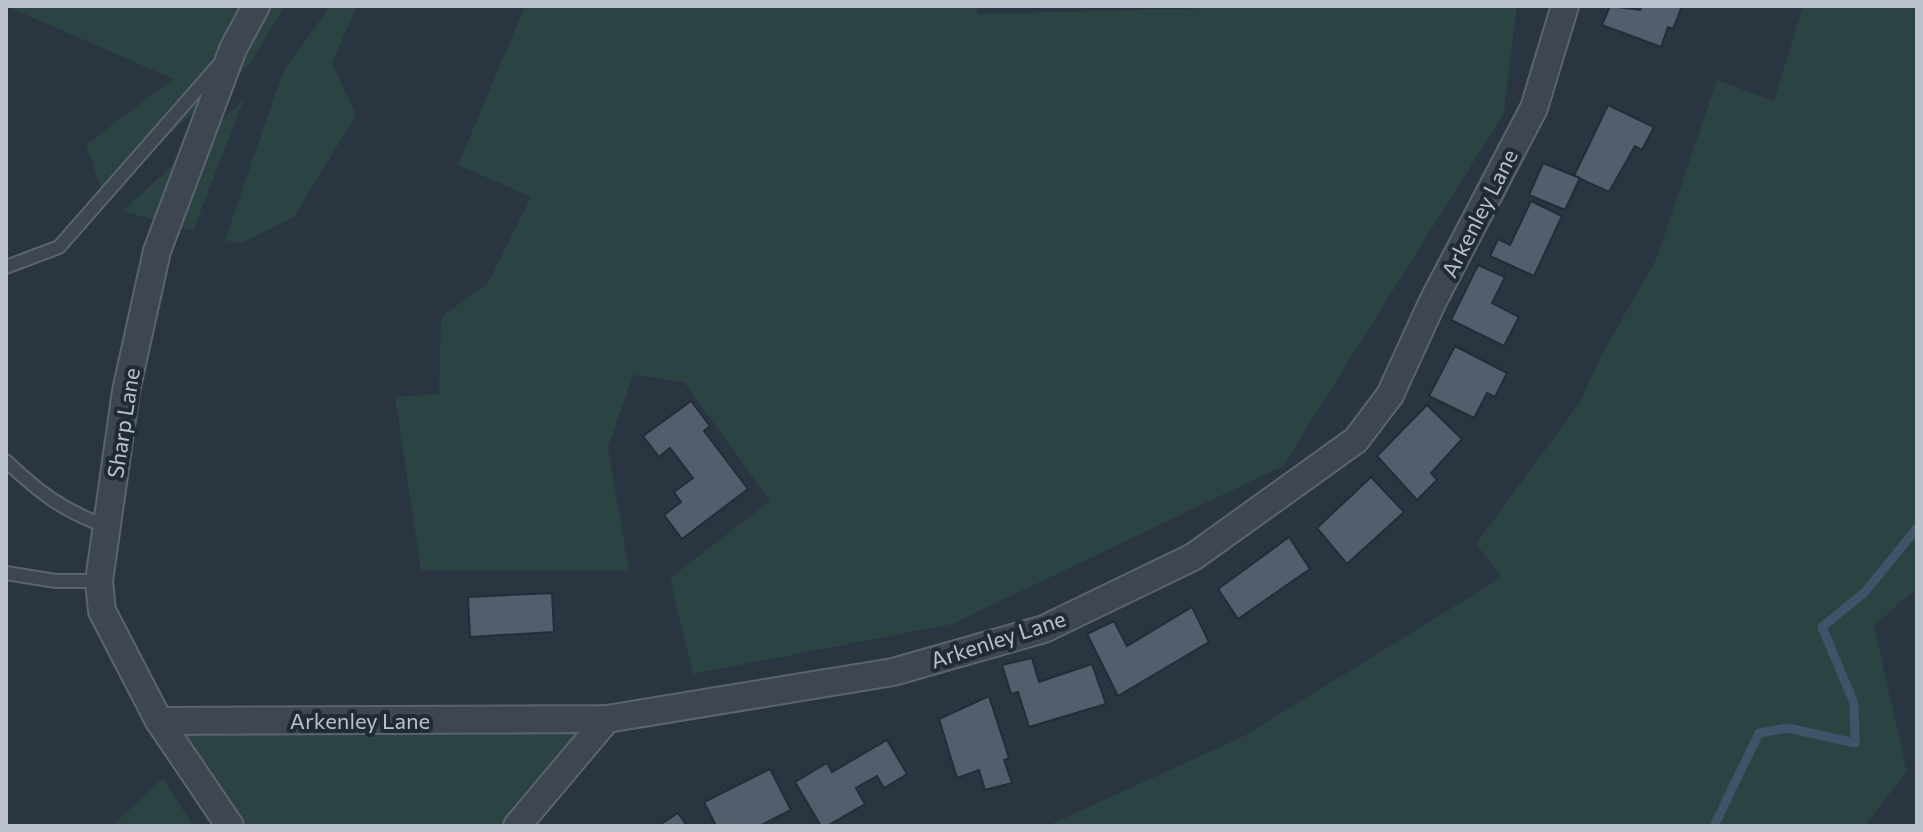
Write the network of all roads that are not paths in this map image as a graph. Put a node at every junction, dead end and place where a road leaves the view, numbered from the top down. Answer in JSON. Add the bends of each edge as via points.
{"nodes":[{"id":1,"x":256,"y":6,"type":"edge"},
{"id":2,"x":1565,"y":6,"type":"edge"},
{"id":3,"x":233,"y":49,"type":"junction"},
{"id":4,"x":6,"y":267,"type":"edge"},
{"id":5,"x":6,"y":461,"type":"edge"},
{"id":6,"x":108,"y":527,"type":"junction"},
{"id":7,"x":6,"y":573,"type":"edge"},
{"id":8,"x":99,"y":581,"type":"junction"},
{"id":9,"x":607,"y":719,"type":"junction"},
{"id":10,"x":159,"y":721,"type":"junction"},
{"id":11,"x":230,"y":826,"type":"edge"},
{"id":12,"x":517,"y":826,"type":"edge"}],
"edges":[{"from":1,"to":3,"type":"street","name":"Sharp Lane"},
{"from":2,"to":9,"type":"street","name":"Arkenley Lane","via":[[1534,108],[1390,395],[1356,440],[1193,557],[1044,629],[893,672]]},
{"from":3,"to":4,"type":"lane","via":[[59,247]]},
{"from":3,"to":6,"type":"street","name":"Sharp Lane","via":[[157,251],[126,391]]},
{"from":5,"to":6,"type":"lane","via":[[44,497]]},
{"from":6,"to":8,"type":"street","name":"Sharp Lane"},
{"from":7,"to":8,"type":"lane"},
{"from":8,"to":10,"type":"street","name":"Sharp Lane","via":[[102,611]]},
{"from":9,"to":10,"type":"street","name":"Arkenley Lane"},
{"from":9,"to":12,"type":"street"},
{"from":10,"to":11,"type":"street","name":"Sharp Lane"}]}
